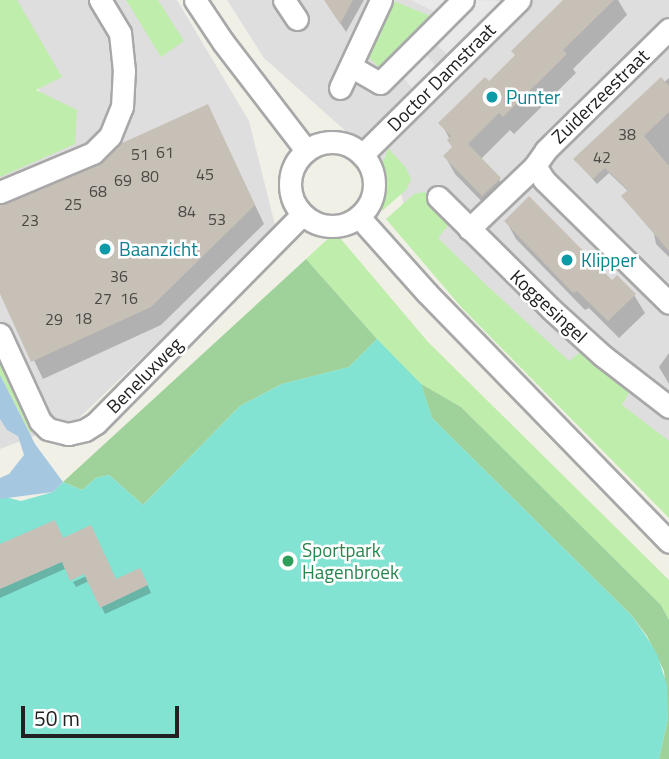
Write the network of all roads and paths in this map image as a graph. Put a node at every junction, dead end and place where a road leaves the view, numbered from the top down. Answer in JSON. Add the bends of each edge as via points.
{"nodes":[{"id":1,"x":100,"y":0,"type":"edge"},
{"id":2,"x":195,"y":0,"type":"edge"},
{"id":3,"x":284,"y":0,"type":"edge"},
{"id":4,"x":381,"y":0,"type":"edge"},
{"id":5,"x":463,"y":0,"type":"edge"},
{"id":6,"x":519,"y":0,"type":"edge"},
{"id":7,"x":297,"y":19,"type":"dead end"},
{"id":8,"x":669,"y":29,"type":"edge"},
{"id":9,"x":352,"y":67,"type":"junction"},
{"id":10,"x":340,"y":88,"type":"dead end"},
{"id":11,"x":306,"y":150,"type":"junction"},
{"id":12,"x":362,"y":155,"type":"junction"},
{"id":13,"x":535,"y":166,"type":"junction"},
{"id":14,"x":0,"y":192,"type":"edge"},
{"id":15,"x":438,"y":197,"type":"dead end"},
{"id":16,"x":302,"y":215,"type":"junction"},
{"id":17,"x":359,"y":217,"type":"junction"},
{"id":18,"x":469,"y":229,"type":"junction"},
{"id":19,"x":669,"y":303,"type":"edge"},
{"id":20,"x":0,"y":334,"type":"edge"},
{"id":21,"x":669,"y":407,"type":"edge"},
{"id":22,"x":669,"y":542,"type":"edge"}],
"edges":[{"from":1,"to":14,"type":"street","via":[[120,33],[124,71],[122,107],[110,136],[93,153]]},
{"from":2,"to":11,"type":"street"},
{"from":3,"to":7,"type":"street"},
{"from":4,"to":9,"type":"street"},
{"from":5,"to":9,"type":"street","via":[[380,83]]},
{"from":6,"to":12,"type":"street","name":"Doctor Damstraat"},
{"from":8,"to":13,"type":"street","name":"Zuiderzeestraat"},
{"from":9,"to":10,"type":"street"},
{"from":11,"to":12,"type":"street","via":[[317,144],[342,143]]},
{"from":11,"to":16,"type":"street","via":[[296,160],[290,181],[293,203]]},
{"from":12,"to":17,"type":"street","via":[[370,166],[373,193]]},
{"from":13,"to":18,"type":"street","name":"Zuiderzeestraat"},
{"from":13,"to":19,"type":"street"},
{"from":15,"to":18,"type":"street","name":"Koggesingel"},
{"from":16,"to":17,"type":"street","via":[[330,227]]},
{"from":16,"to":20,"type":"street","name":"Beneluxweg","via":[[85,430],[68,434],[48,429],[40,421]]},
{"from":17,"to":22,"type":"street"},
{"from":18,"to":21,"type":"street","name":"Koggesingel","via":[[603,356]]}]}
